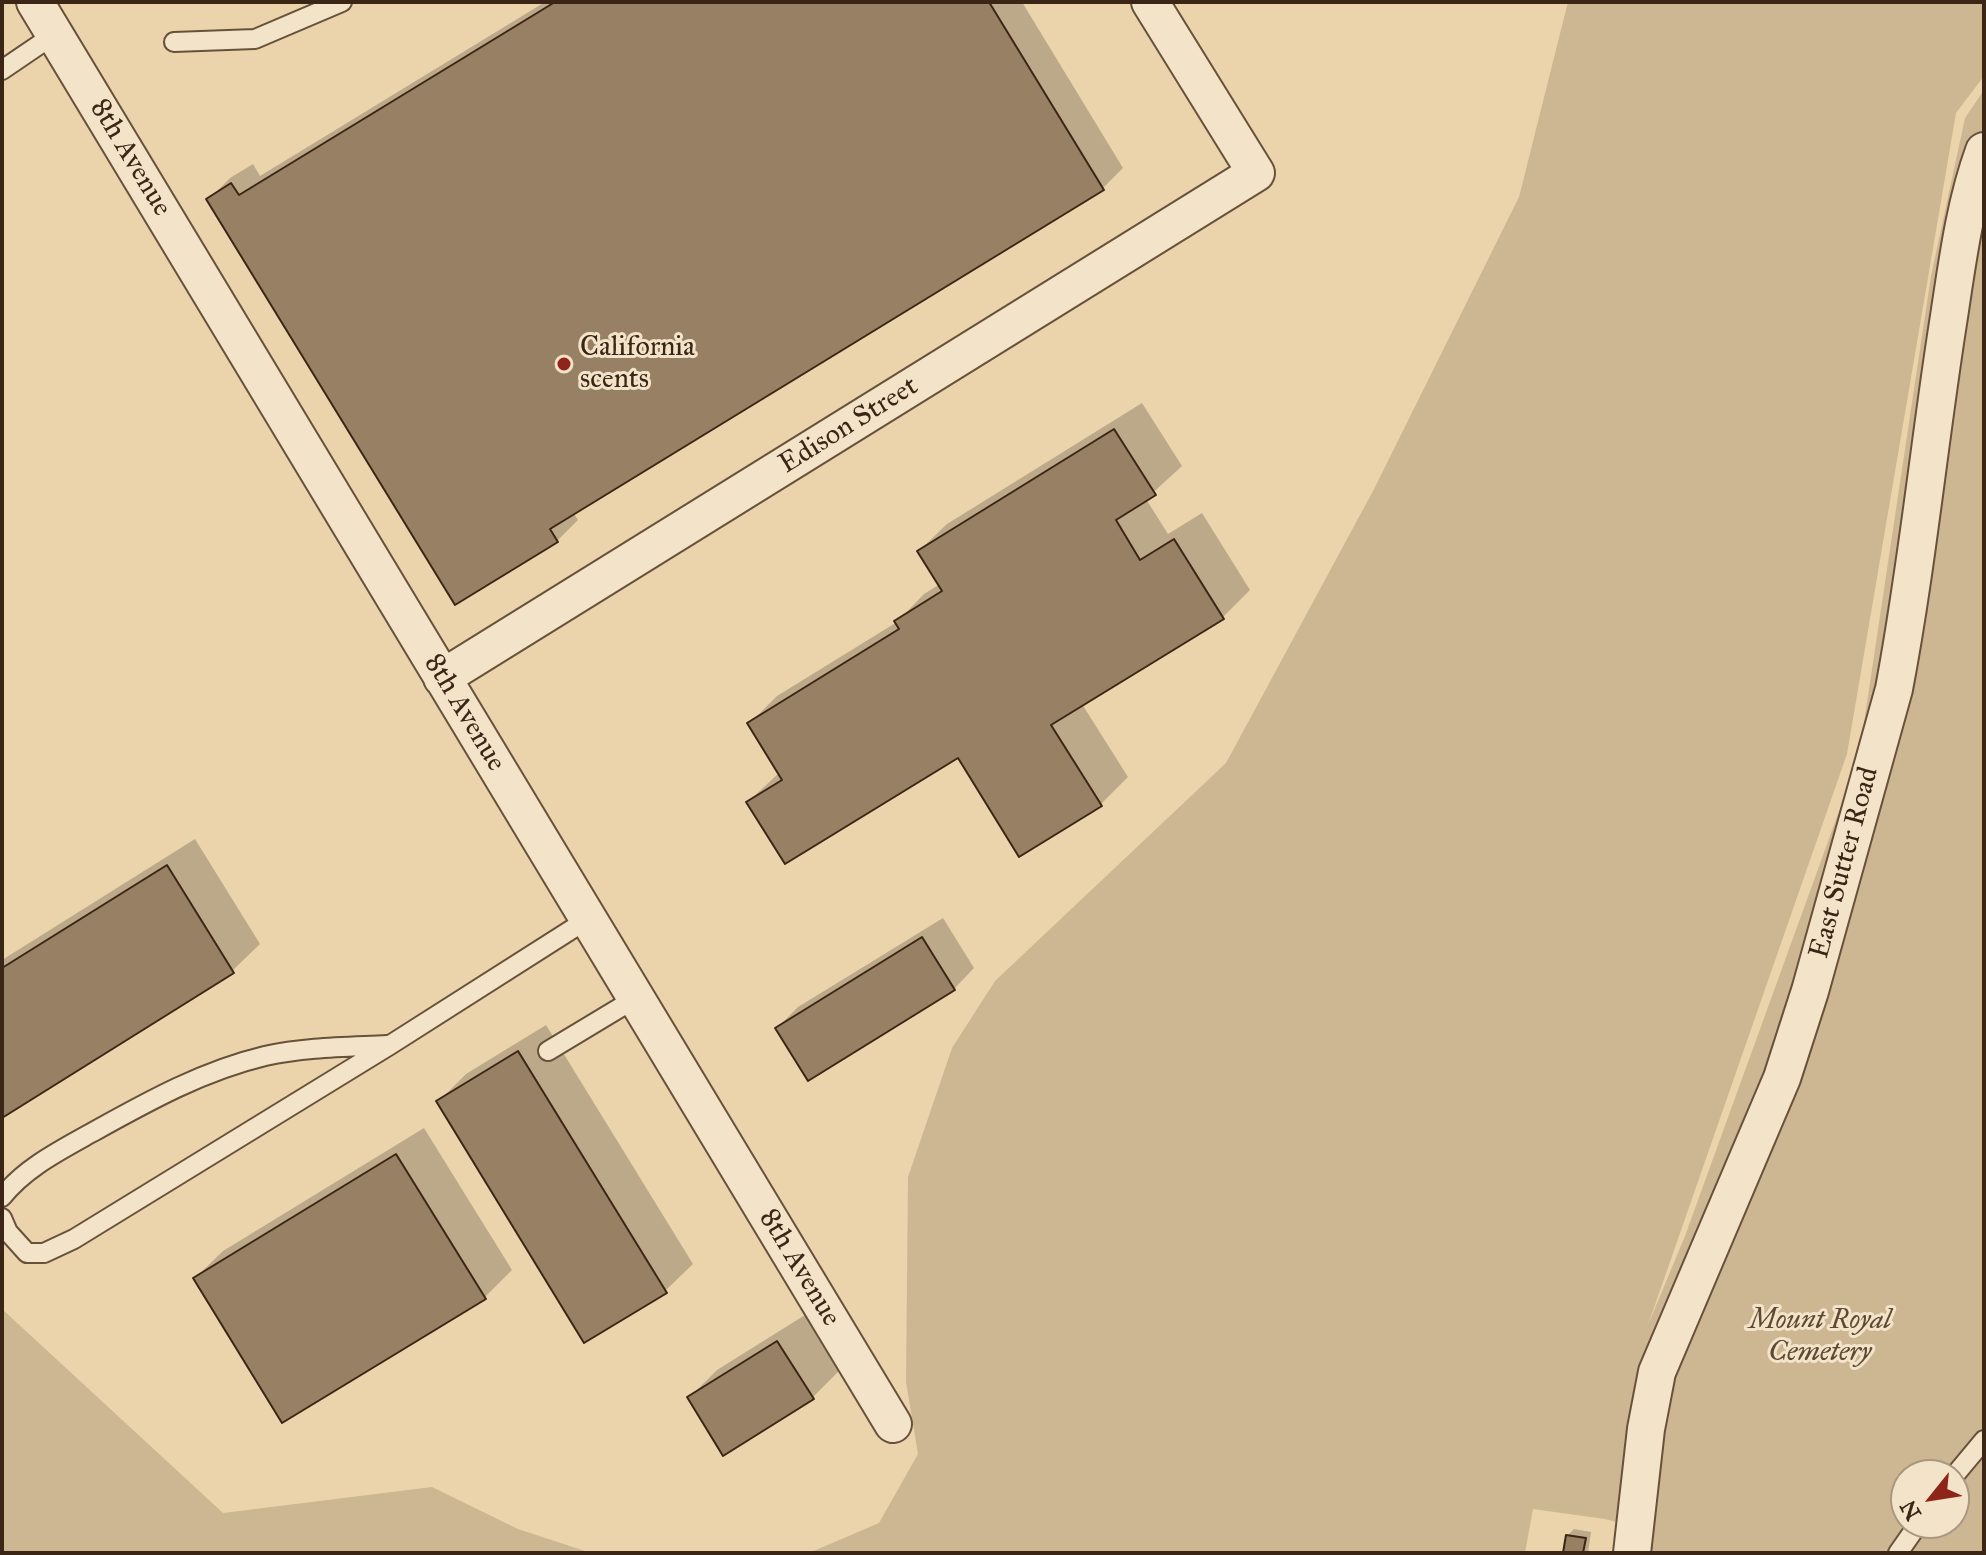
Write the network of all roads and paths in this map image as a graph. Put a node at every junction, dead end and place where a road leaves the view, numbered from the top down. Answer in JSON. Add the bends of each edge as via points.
{"nodes":[{"id":1,"x":35,"y":2,"type":"edge"},
{"id":2,"x":342,"y":2,"type":"edge"},
{"id":3,"x":1150,"y":2,"type":"edge"},
{"id":4,"x":55,"y":34,"type":"junction"},
{"id":5,"x":174,"y":42,"type":"dead end"},
{"id":6,"x":2,"y":70,"type":"edge"},
{"id":7,"x":1984,"y":151,"type":"edge"},
{"id":8,"x":442,"y":678,"type":"junction"},
{"id":9,"x":588,"y":919,"type":"junction"},
{"id":10,"x":636,"y":998,"type":"junction"},
{"id":11,"x":390,"y":1045,"type":"junction"},
{"id":12,"x":548,"y":1051,"type":"dead end"},
{"id":13,"x":2,"y":1197,"type":"edge"},
{"id":14,"x":2,"y":1218,"type":"edge"},
{"id":15,"x":893,"y":1424,"type":"dead end"},
{"id":16,"x":1984,"y":1440,"type":"edge"},
{"id":17,"x":1968,"y":1459,"type":"edge"},
{"id":18,"x":1634,"y":1539,"type":"edge"}],
"edges":[{"from":1,"to":4,"type":"street","name":"8th Avenue"},
{"from":2,"to":5,"type":"lane","via":[[255,39]]},
{"from":3,"to":8,"type":"street","name":"Edison Street","via":[[1256,173]]},
{"from":4,"to":6,"type":"lane"},
{"from":4,"to":8,"type":"street","name":"8th Avenue"},
{"from":7,"to":18,"type":"street","name":"East Sutter Road","via":[[1962,231],[1894,689],[1782,1078],[1657,1372]]},
{"from":8,"to":9,"type":"street","name":"8th Avenue"},
{"from":9,"to":10,"type":"street","name":"8th Avenue"},
{"from":9,"to":11,"type":"lane"},
{"from":10,"to":12,"type":"lane"},
{"from":10,"to":15,"type":"street","name":"8th Avenue"},
{"from":11,"to":13,"type":"lane","via":[[303,1050],[224,1068],[159,1095],[56,1153],[15,1180]]},
{"from":11,"to":14,"type":"lane","via":[[44,1253],[27,1253]]},
{"from":16,"to":17,"type":"lane"}]}
